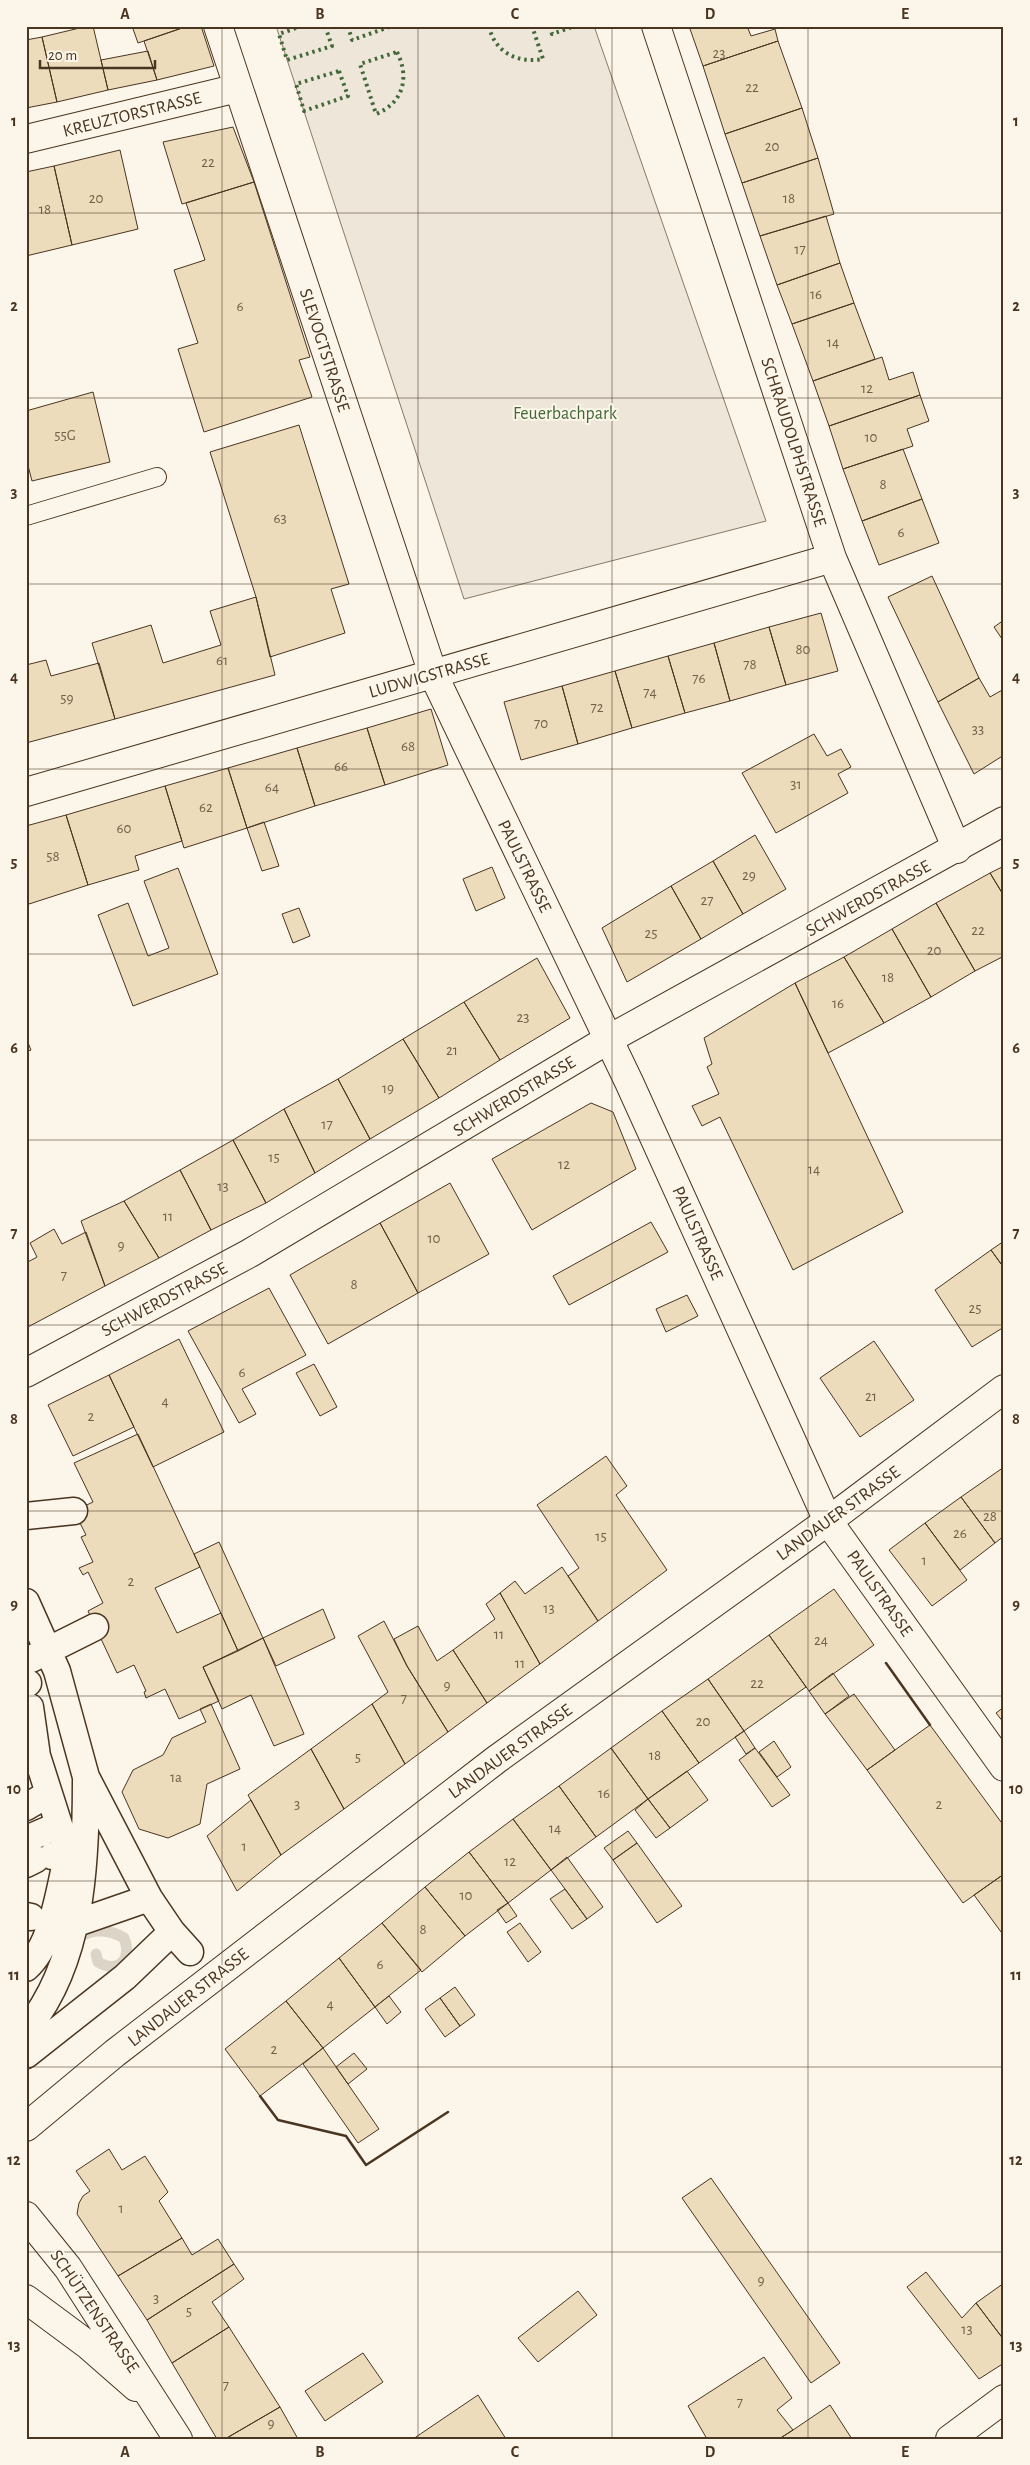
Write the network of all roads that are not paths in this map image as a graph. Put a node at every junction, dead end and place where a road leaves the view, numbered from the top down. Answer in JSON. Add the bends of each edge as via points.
{"nodes":[{"id":1,"x":218,"y":26,"type":"edge"},
{"id":2,"x":656,"y":26,"type":"edge"},
{"id":3,"x":238,"y":88,"type":"junction"},
{"id":4,"x":26,"y":140,"type":"edge"},
{"id":5,"x":157,"y":477,"type":"dead end"},
{"id":6,"x":26,"y":516,"type":"edge"},
{"id":7,"x":832,"y":558,"type":"junction"},
{"id":8,"x":433,"y":674,"type":"junction"},
{"id":9,"x":26,"y":792,"type":"edge"},
{"id":10,"x":1004,"y":822,"type":"edge"},
{"id":11,"x":957,"y":849,"type":"junction"},
{"id":12,"x":609,"y":1039,"type":"junction"},
{"id":13,"x":26,"y":1373,"type":"edge"},
{"id":14,"x":1004,"y":1389,"type":"edge"},
{"id":15,"x":74,"y":1511,"type":"dead end"},
{"id":16,"x":26,"y":1516,"type":"edge"},
{"id":17,"x":828,"y":1521,"type":"junction"},
{"id":18,"x":26,"y":1602,"type":"edge"},
{"id":19,"x":95,"y":1627,"type":"dead end"},
{"id":20,"x":36,"y":1667,"type":"edge"},
{"id":21,"x":75,"y":1741,"type":"junction"},
{"id":22,"x":32,"y":1758,"type":"edge"},
{"id":23,"x":1004,"y":1767,"type":"edge"},
{"id":24,"x":86,"y":1777,"type":"junction"},
{"id":25,"x":37,"y":1801,"type":"edge"},
{"id":26,"x":111,"y":1827,"type":"junction"},
{"id":27,"x":49,"y":1852,"type":"edge"},
{"id":28,"x":149,"y":1898,"type":"junction"},
{"id":29,"x":50,"y":1920,"type":"edge"},
{"id":30,"x":172,"y":1932,"type":"junction"},
{"id":31,"x":190,"y":1952,"type":"dead end"},
{"id":32,"x":44,"y":1963,"type":"edge"},
{"id":33,"x":83,"y":2010,"type":"junction"},
{"id":34,"x":36,"y":2021,"type":"edge"},
{"id":35,"x":26,"y":2055,"type":"edge"},
{"id":36,"x":26,"y":2127,"type":"edge"},
{"id":37,"x":26,"y":2216,"type":"edge"},
{"id":38,"x":26,"y":2299,"type":"edge"},
{"id":39,"x":1004,"y":2399,"type":"edge"},
{"id":40,"x":160,"y":2408,"type":"junction"},
{"id":41,"x":178,"y":2439,"type":"edge"},
{"id":42,"x":950,"y":2439,"type":"edge"}],
"edges":[{"from":1,"to":3,"type":"street","name":"SLEVOGTSTRASSE"},
{"from":2,"to":7,"type":"street","name":"SCHRAUDOLPHSTRASSE"},
{"from":3,"to":4,"type":"street","name":"KREUZTORSTRASSE"},
{"from":3,"to":8,"type":"street","name":"SLEVOGTSTRASSE"},
{"from":5,"to":6,"type":"lane"},
{"from":7,"to":8,"type":"street","name":"LUDWIGSTRASSE"},
{"from":7,"to":11,"type":"street","name":"SCHRAUDOLPHSTRASSE"},
{"from":8,"to":9,"type":"street","name":"LUDWIGSTRASSE"},
{"from":8,"to":12,"type":"street","name":"PAULSTRASSE"},
{"from":10,"to":11,"type":"street","name":"SCHWERDSTRASSE"},
{"from":11,"to":12,"type":"street","name":"SCHWERDSTRASSE"},
{"from":12,"to":13,"type":"street","name":"SCHWERDSTRASSE","via":[[250,1253]]},
{"from":12,"to":17,"type":"street","name":"PAULSTRASSE"},
{"from":14,"to":17,"type":"street","name":"LANDAUER STRASSE"},
{"from":15,"to":16,"type":"street"},
{"from":17,"to":23,"type":"street","name":"PAULSTRASSE"},
{"from":17,"to":36,"type":"street","name":"LANDAUER STRASSE","via":[[497,1759],[122,2048]]},
{"from":18,"to":20,"type":"street"},
{"from":19,"to":20,"type":"street"},
{"from":20,"to":21,"type":"street"},
{"from":20,"to":22,"type":"street"},
{"from":21,"to":22,"type":"street"},
{"from":21,"to":24,"type":"street"},
{"from":22,"to":25,"type":"street"},
{"from":24,"to":26,"type":"street"},
{"from":24,"to":27,"type":"street"},
{"from":25,"to":27,"type":"street","via":[[59,1825]]},
{"from":26,"to":27,"type":"street"},
{"from":26,"to":28,"type":"street"},
{"from":27,"to":29,"type":"street"},
{"from":27,"to":29,"type":"street"},
{"from":28,"to":29,"type":"street"},
{"from":28,"to":30,"type":"street"},
{"from":29,"to":32,"type":"street"},
{"from":30,"to":31,"type":"street"},
{"from":30,"to":33,"type":"street","via":[[125,1977]]},
{"from":32,"to":33,"type":"street"},
{"from":32,"to":34,"type":"street"},
{"from":33,"to":34,"type":"street"},
{"from":34,"to":35,"type":"street"},
{"from":37,"to":40,"type":"street","name":"SCHÜTZENSTRASSE","via":[[68,2268]]},
{"from":38,"to":40,"type":"street","name":"SCHÜTZENSTRASSE","via":[[88,2346]]},
{"from":39,"to":42,"type":"street"},
{"from":40,"to":41,"type":"street","name":"SCHÜTZENSTRASSE"}]}
